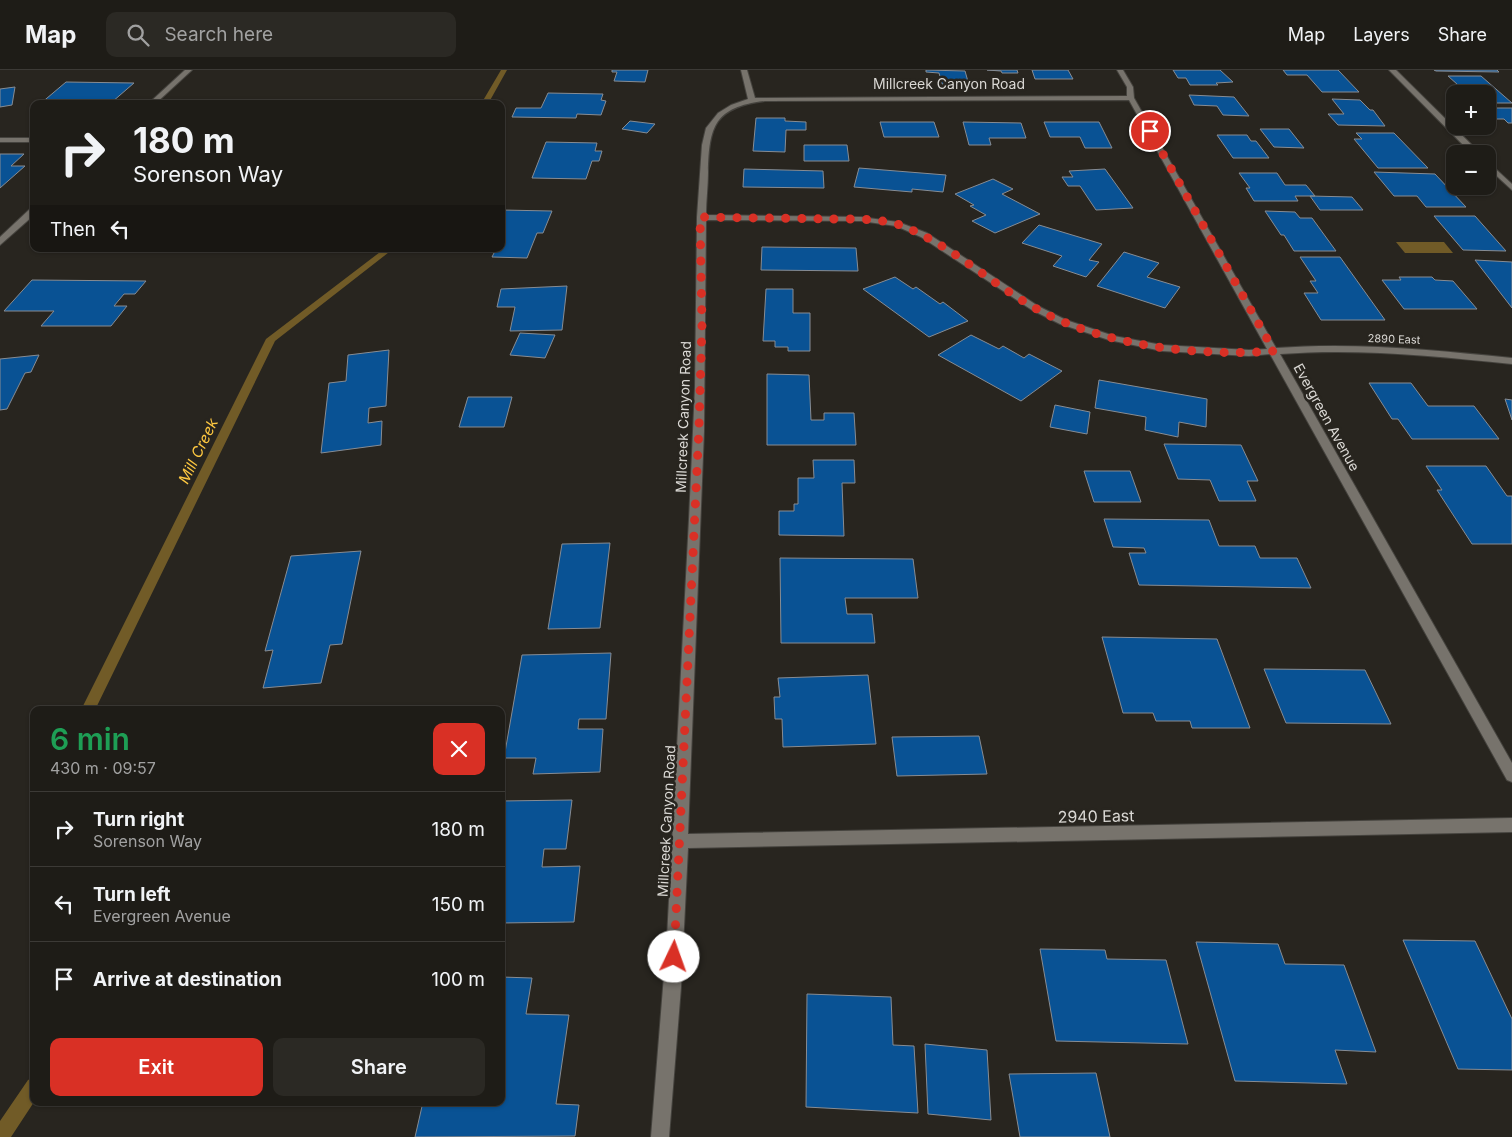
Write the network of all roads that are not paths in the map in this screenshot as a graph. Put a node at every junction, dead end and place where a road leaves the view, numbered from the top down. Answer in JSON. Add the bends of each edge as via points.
{"nodes":[{"id":1,"x":189,"y":70,"type":"edge"},
{"id":2,"x":744,"y":70,"type":"edge"},
{"id":3,"x":1120,"y":70,"type":"edge"},
{"id":4,"x":1392,"y":70,"type":"edge"},
{"id":5,"x":1130,"y":98,"type":"junction"},
{"id":6,"x":155,"y":100,"type":"edge"},
{"id":7,"x":752,"y":100,"type":"junction"},
{"id":8,"x":0,"y":140,"type":"edge"},
{"id":9,"x":30,"y":140,"type":"edge"},
{"id":10,"x":1469,"y":145,"type":"edge"},
{"id":11,"x":1496,"y":172,"type":"edge"},
{"id":12,"x":1512,"y":188,"type":"edge"},
{"id":13,"x":30,"y":214,"type":"edge"},
{"id":14,"x":700,"y":217,"type":"junction"},
{"id":15,"x":0,"y":242,"type":"edge"},
{"id":16,"x":1274,"y":351,"type":"junction"},
{"id":17,"x":1512,"y":361,"type":"edge"},
{"id":18,"x":1512,"y":776,"type":"edge"},
{"id":19,"x":1512,"y":825,"type":"edge"},
{"id":20,"x":680,"y":841,"type":"junction"},
{"id":21,"x":660,"y":1137,"type":"edge"}],
"edges":[{"from":1,"to":6,"type":"street"},
{"from":2,"to":7,"type":"street"},
{"from":3,"to":5,"type":"street","name":"Evergreen Avenue","via":[[1130,87]]},
{"from":4,"to":10,"type":"street"},
{"from":5,"to":7,"type":"street","name":"Millcreek Canyon Road"},
{"from":5,"to":16,"type":"street","name":"Evergreen Avenue"},
{"from":7,"to":14,"type":"street","name":"Millcreek Canyon Road","via":[[727,108],[710,128]]},
{"from":8,"to":9,"type":"street"},
{"from":11,"to":12,"type":"street"},
{"from":13,"to":15,"type":"street"},
{"from":14,"to":16,"type":"street","name":"2890 East","via":[[861,220],[898,224],[924,235],[1034,308],[1063,322],[1112,338],[1162,348],[1249,353]]},
{"from":14,"to":20,"type":"street","name":"Millcreek Canyon Road","via":[[702,325],[699,427]]},
{"from":16,"to":17,"type":"street","name":"2890 East","via":[[1424,352]]},
{"from":16,"to":18,"type":"street","name":"Evergreen Avenue"},
{"from":19,"to":20,"type":"street","name":"2940 East"},
{"from":20,"to":21,"type":"street","name":"Millcreek Canyon Road","via":[[667,1072]]}]}
